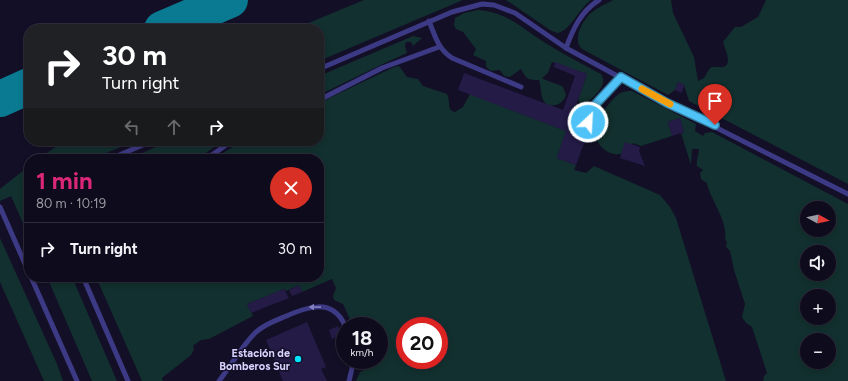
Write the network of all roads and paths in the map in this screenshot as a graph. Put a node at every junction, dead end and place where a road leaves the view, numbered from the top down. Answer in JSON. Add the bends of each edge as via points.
{"nodes":[{"id":1,"x":599,"y":0,"type":"edge"},
{"id":2,"x":429,"y":22,"type":"junction"},
{"id":3,"x":439,"y":47,"type":"junction"},
{"id":4,"x":566,"y":48,"type":"junction"},
{"id":5,"x":324,"y":67,"type":"edge"},
{"id":6,"x":621,"y":77,"type":"junction"},
{"id":7,"x":521,"y":87,"type":"dead end"},
{"id":8,"x":324,"y":97,"type":"edge"},
{"id":9,"x":589,"y":132,"type":"dead end"},
{"id":10,"x":140,"y":146,"type":"edge"},
{"id":11,"x":225,"y":146,"type":"edge"},
{"id":12,"x":122,"y":154,"type":"edge"},
{"id":13,"x":213,"y":154,"type":"edge"},
{"id":14,"x":848,"y":194,"type":"edge"},
{"id":15,"x":0,"y":207,"type":"edge"},
{"id":16,"x":24,"y":262,"type":"edge"},
{"id":17,"x":33,"y":282,"type":"edge"},
{"id":18,"x":85,"y":282,"type":"edge"},
{"id":19,"x":341,"y":317,"type":"edge"},
{"id":20,"x":352,"y":369,"type":"edge"},
{"id":21,"x":77,"y":381,"type":"edge"},
{"id":22,"x":128,"y":381,"type":"edge"},
{"id":23,"x":219,"y":381,"type":"edge"},
{"id":24,"x":349,"y":381,"type":"edge"}],
"edges":[{"from":1,"to":4,"type":"lane","via":[[584,13]]},
{"from":2,"to":3,"type":"lane"},
{"from":2,"to":4,"type":"lane","via":[[466,7],[494,5],[515,13]]},
{"from":2,"to":5,"type":"lane"},
{"from":3,"to":7,"type":"lane","via":[[452,58]]},
{"from":3,"to":8,"type":"lane","via":[[382,68]]},
{"from":4,"to":6,"type":"lane"},
{"from":6,"to":9,"type":"lane","via":[[591,112]]},
{"from":6,"to":14,"type":"lane","via":[[667,103]]},
{"from":10,"to":12,"type":"lane"},
{"from":11,"to":13,"type":"lane"},
{"from":15,"to":16,"type":"lane"},
{"from":17,"to":21,"type":"lane"},
{"from":18,"to":22,"type":"lane"},
{"from":19,"to":23,"type":"lane","one_way":true,"via":[[330,309],[316,307],[302,309],[264,326],[254,334]]},
{"from":20,"to":24,"type":"lane"}]}
